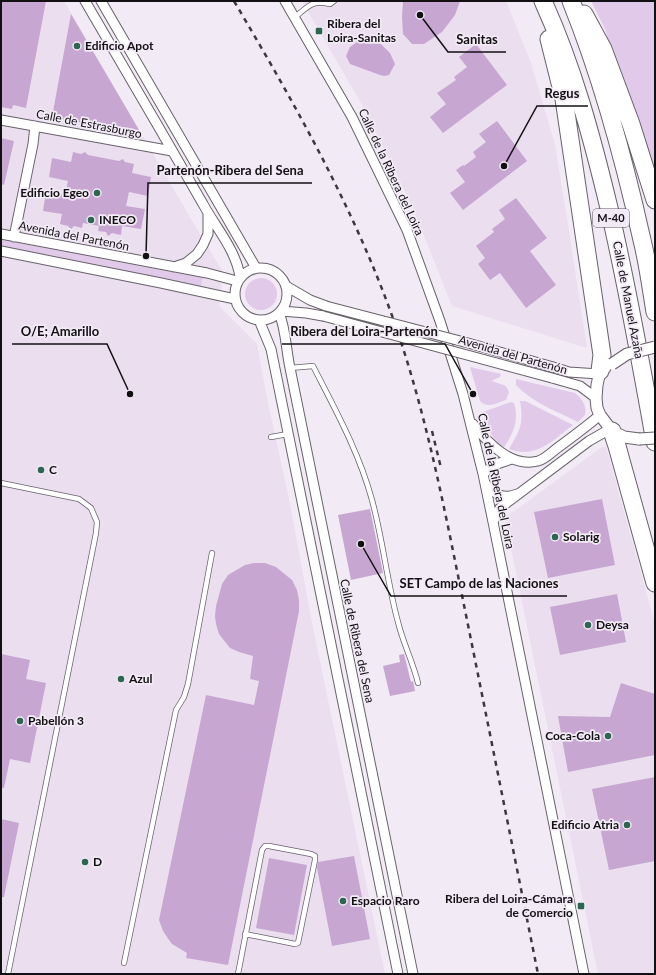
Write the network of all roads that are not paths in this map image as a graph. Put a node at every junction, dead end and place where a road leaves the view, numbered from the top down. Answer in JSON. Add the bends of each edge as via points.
{"nodes":[{"id":1,"x":85,"y":1,"type":"edge"},
{"id":2,"x":101,"y":1,"type":"edge"},
{"id":3,"x":285,"y":1,"type":"edge"},
{"id":4,"x":334,"y":1,"type":"edge"},
{"id":5,"x":536,"y":1,"type":"edge"},
{"id":6,"x":543,"y":1,"type":"edge"},
{"id":7,"x":571,"y":1,"type":"edge"},
{"id":8,"x":577,"y":1,"type":"edge"},
{"id":9,"x":295,"y":17,"type":"junction"},
{"id":10,"x":1,"y":120,"type":"edge"},
{"id":11,"x":35,"y":126,"type":"junction"},
{"id":12,"x":172,"y":152,"type":"junction"},
{"id":13,"x":655,"y":200,"type":"edge"},
{"id":14,"x":208,"y":214,"type":"junction"},
{"id":15,"x":1,"y":234,"type":"edge"},
{"id":16,"x":14,"y":236,"type":"junction"},
{"id":17,"x":1,"y":251,"type":"edge"},
{"id":18,"x":173,"y":267,"type":"junction"},
{"id":19,"x":256,"y":268,"type":"junction"},
{"id":20,"x":239,"y":279,"type":"junction"},
{"id":21,"x":286,"y":286,"type":"junction"},
{"id":22,"x":234,"y":299,"type":"junction"},
{"id":23,"x":280,"y":312,"type":"junction"},
{"id":24,"x":655,"y":312,"type":"edge"},
{"id":25,"x":259,"y":320,"type":"junction"},
{"id":26,"x":655,"y":347,"type":"edge"},
{"id":27,"x":290,"y":368,"type":"junction"},
{"id":28,"x":604,"y":369,"type":"junction"},
{"id":29,"x":596,"y":398,"type":"junction"},
{"id":30,"x":600,"y":415,"type":"junction"},
{"id":31,"x":470,"y":421,"type":"junction"},
{"id":32,"x":615,"y":432,"type":"junction"},
{"id":33,"x":288,"y":434,"type":"junction"},
{"id":34,"x":271,"y":437,"type":"dead end"},
{"id":35,"x":655,"y":438,"type":"edge"},
{"id":36,"x":655,"y":442,"type":"edge"},
{"id":37,"x":513,"y":459,"type":"junction"},
{"id":38,"x":484,"y":478,"type":"junction"},
{"id":39,"x":1,"y":483,"type":"edge"},
{"id":40,"x":523,"y":491,"type":"junction"},
{"id":41,"x":493,"y":522,"type":"junction"},
{"id":42,"x":212,"y":553,"type":"dead end"},
{"id":43,"x":655,"y":583,"type":"edge"},
{"id":44,"x":418,"y":683,"type":"dead end"},
{"id":45,"x":245,"y":934,"type":"junction"},
{"id":46,"x":124,"y":963,"type":"dead end"},
{"id":47,"x":8,"y":974,"type":"edge"},
{"id":48,"x":238,"y":974,"type":"edge"},
{"id":49,"x":398,"y":974,"type":"edge"},
{"id":50,"x":413,"y":974,"type":"edge"},
{"id":51,"x":584,"y":974,"type":"edge"}],
"edges":[{"from":1,"to":12,"type":"street"},
{"from":2,"to":19,"type":"street"},
{"from":3,"to":9,"type":"street","name":"Calle de la Ribera del Loira"},
{"from":4,"to":9,"type":"lane","via":[[330,4],[314,2]]},
{"from":5,"to":28,"type":"highway","via":[[564,99]]},
{"from":6,"to":36,"type":"highway","name":"Calle de Manuel Azaña","number":"M-40","via":[[557,31],[594,146],[624,272]]},
{"from":7,"to":24,"type":"highway","name":"Calle de Manuel Azaña","number":"M-40","via":[[604,94],[623,162],[643,241]]},
{"from":8,"to":13,"type":"highway","via":[[603,49]]},
{"from":9,"to":31,"type":"street","name":"Calle de la Ribera del Loira","via":[[352,117],[406,230],[440,321]]},
{"from":10,"to":11,"type":"street","name":"Calle de Estrasburgo"},
{"from":11,"to":12,"type":"street","name":"Calle de Estrasburgo"},
{"from":11,"to":16,"type":"street"},
{"from":12,"to":14,"type":"street"},
{"from":14,"to":18,"type":"street","via":[[208,234],[203,245],[186,263]]},
{"from":14,"to":20,"type":"street","via":[[232,252],[238,265]]},
{"from":15,"to":16,"type":"street","name":"Avenida del Partenón"},
{"from":16,"to":18,"type":"street","name":"Avenida del Partenón"},
{"from":17,"to":22,"type":"street"},
{"from":18,"to":20,"type":"street","name":"Avenida del Partenón"},
{"from":19,"to":20,"type":"street","via":[[247,271]]},
{"from":19,"to":21,"type":"street","via":[[272,270],[279,274]]},
{"from":20,"to":22,"type":"street","via":[[234,290]]},
{"from":21,"to":23,"type":"street","via":[[287,296]]},
{"from":21,"to":28,"type":"street","name":"Avenida del Partenón","bridge":true,"via":[[326,306],[569,372]]},
{"from":22,"to":25,"type":"street","via":[[243,314]]},
{"from":23,"to":25,"type":"street","via":[[270,319]]},
{"from":23,"to":27,"type":"street","name":"Calle de Ribera del Sena"},
{"from":23,"to":29,"type":"street","name":"Avenida del Partenón","bridge":true,"via":[[323,316],[552,378],[580,386]]},
{"from":25,"to":33,"type":"street","via":[[271,349]]},
{"from":26,"to":28,"type":"street","bridge":true,"via":[[627,354]]},
{"from":27,"to":44,"type":"lane","via":[[313,366],[358,457],[372,499],[398,621]]},
{"from":27,"to":50,"type":"street","name":"Calle de Ribera del Sena"},
{"from":28,"to":29,"type":"street","via":[[596,385]]},
{"from":29,"to":30,"type":"street"},
{"from":30,"to":32,"type":"street"},
{"from":30,"to":37,"type":"street","via":[[539,460],[529,462]]},
{"from":31,"to":37,"type":"street","via":[[486,440]]},
{"from":31,"to":38,"type":"street","name":"Calle de la Ribera del Loira"},
{"from":32,"to":35,"type":"street","bridge":true,"via":[[639,439]]},
{"from":32,"to":40,"type":"street","via":[[589,441]]},
{"from":32,"to":43,"type":"highway"},
{"from":33,"to":34,"type":"lane"},
{"from":33,"to":49,"type":"street"},
{"from":37,"to":38,"type":"street","via":[[495,464],[489,468]]},
{"from":38,"to":40,"type":"street","via":[[492,491],[498,495],[515,496]]},
{"from":38,"to":41,"type":"street","name":"Calle de la Ribera del Loira"},
{"from":39,"to":47,"type":"lane","via":[[78,499],[91,508],[97,522]]},
{"from":40,"to":41,"type":"street","via":[[500,508]]},
{"from":41,"to":51,"type":"street","name":"Calle de la Ribera del Loira"},
{"from":42,"to":46,"type":"lane","via":[[188,684],[176,710]]},
{"from":45,"to":45,"type":"lane","via":[[264,846],[314,856],[298,943]]},
{"from":45,"to":48,"type":"lane"}]}
